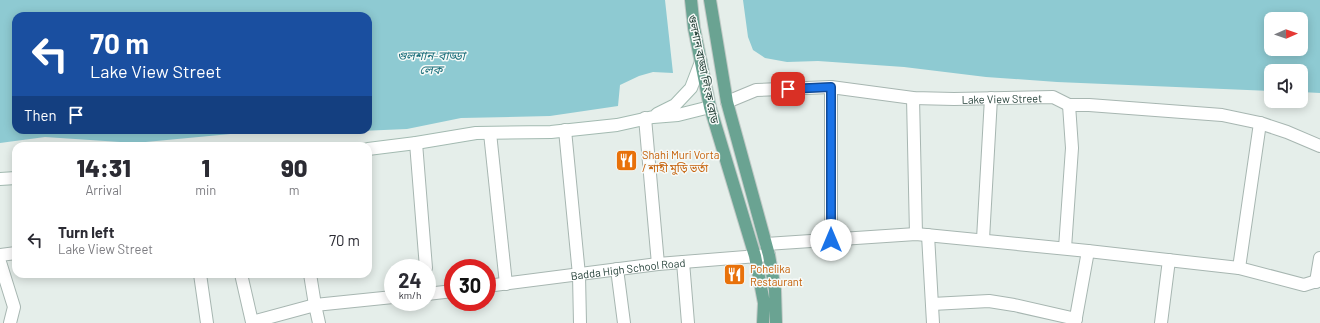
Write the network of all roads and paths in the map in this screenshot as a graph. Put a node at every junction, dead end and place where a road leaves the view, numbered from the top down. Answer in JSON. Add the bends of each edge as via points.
{"nodes":[{"id":1,"x":691,"y":0,"type":"edge"},
{"id":2,"x":710,"y":0,"type":"edge"},
{"id":3,"x":701,"y":62,"type":"junction"},
{"id":4,"x":831,"y":87,"type":"junction"},
{"id":5,"x":913,"y":98,"type":"junction"},
{"id":6,"x":991,"y":98,"type":"junction"},
{"id":7,"x":727,"y":102,"type":"junction"},
{"id":8,"x":1069,"y":105,"type":"junction"},
{"id":9,"x":710,"y":107,"type":"junction"},
{"id":10,"x":649,"y":118,"type":"junction"},
{"id":11,"x":1260,"y":123,"type":"junction"},
{"id":12,"x":564,"y":130,"type":"junction"},
{"id":13,"x":490,"y":133,"type":"junction"},
{"id":14,"x":416,"y":143,"type":"junction"},
{"id":15,"x":1320,"y":146,"type":"edge"},
{"id":16,"x":372,"y":148,"type":"edge"},
{"id":17,"x":12,"y":178,"type":"edge"},
{"id":18,"x":0,"y":179,"type":"edge"},
{"id":19,"x":922,"y":234,"type":"junction"},
{"id":20,"x":831,"y":240,"type":"junction"},
{"id":21,"x":983,"y":240,"type":"junction"},
{"id":22,"x":1065,"y":248,"type":"junction"},
{"id":23,"x":767,"y":250,"type":"junction"},
{"id":24,"x":1088,"y":250,"type":"junction"},
{"id":25,"x":12,"y":254,"type":"edge"},
{"id":26,"x":0,"y":255,"type":"edge"},
{"id":27,"x":755,"y":256,"type":"junction"},
{"id":28,"x":1320,"y":258,"type":"edge"},
{"id":29,"x":425,"y":259,"type":"edge"},
{"id":30,"x":1169,"y":260,"type":"junction"},
{"id":31,"x":0,"y":262,"type":"edge"},
{"id":32,"x":683,"y":262,"type":"junction"},
{"id":33,"x":658,"y":264,"type":"junction"},
{"id":34,"x":1239,"y":268,"type":"junction"},
{"id":35,"x":617,"y":270,"type":"junction"},
{"id":36,"x":579,"y":274,"type":"junction"},
{"id":37,"x":201,"y":278,"type":"edge"},
{"id":38,"x":242,"y":278,"type":"edge"},
{"id":39,"x":311,"y":278,"type":"edge"},
{"id":40,"x":1318,"y":281,"type":"edge"},
{"id":41,"x":506,"y":284,"type":"junction"},
{"id":42,"x":496,"y":285,"type":"edge"},
{"id":43,"x":384,"y":298,"type":"edge"},
{"id":44,"x":932,"y":304,"type":"junction"},
{"id":45,"x":315,"y":305,"type":"junction"},
{"id":46,"x":1076,"y":321,"type":"edge"},
{"id":47,"x":10,"y":323,"type":"edge"},
{"id":48,"x":207,"y":323,"type":"edge"},
{"id":49,"x":319,"y":323,"type":"edge"},
{"id":50,"x":580,"y":323,"type":"edge"},
{"id":51,"x":624,"y":323,"type":"edge"},
{"id":52,"x":688,"y":323,"type":"edge"},
{"id":53,"x":763,"y":323,"type":"edge"},
{"id":54,"x":776,"y":323,"type":"edge"},
{"id":55,"x":933,"y":323,"type":"edge"},
{"id":56,"x":1161,"y":323,"type":"edge"}],
"edges":[{"from":1,"to":3,"type":"main road","name":"গুলশান বাড্ডা লিংক রোড"},
{"from":2,"to":7,"type":"main road","name":"গুলশান বাড্ডা লিংক রোড"},
{"from":3,"to":9,"type":"main road","name":"গুলশান বাড্ডা লিংক রোড"},
{"from":3,"to":10,"type":"street","via":[[691,88],[675,105]]},
{"from":4,"to":5,"type":"street","name":"Lake View Street"},
{"from":4,"to":7,"type":"street","name":"Lake View Street","via":[[756,90]]},
{"from":4,"to":20,"type":"street"},
{"from":5,"to":6,"type":"street","name":"Lake View Street"},
{"from":5,"to":19,"type":"street"},
{"from":6,"to":8,"type":"street","name":"Lake View Street","via":[[1053,97]]},
{"from":6,"to":21,"type":"street"},
{"from":7,"to":23,"type":"main road","name":"গুলশান বাড্ডা লিংক রোড"},
{"from":8,"to":11,"type":"street","name":"Lake View Street","via":[[1222,115]]},
{"from":8,"to":22,"type":"street","via":[[1072,148]]},
{"from":9,"to":10,"type":"street","via":[[678,115]]},
{"from":9,"to":27,"type":"main road","name":"গুলশান বাড্ডা লিংক রোড"},
{"from":10,"to":12,"type":"street"},
{"from":10,"to":33,"type":"street"},
{"from":11,"to":15,"type":"street","name":"Lake View Street"},
{"from":11,"to":34,"type":"street"},
{"from":12,"to":13,"type":"street"},
{"from":12,"to":36,"type":"street"},
{"from":13,"to":14,"type":"street"},
{"from":13,"to":41,"type":"street"},
{"from":14,"to":16,"type":"street"},
{"from":14,"to":29,"type":"street"},
{"from":17,"to":18,"type":"street"},
{"from":19,"to":20,"type":"street","name":"Badda High School Road"},
{"from":19,"to":21,"type":"street","name":"Badda High School Road"},
{"from":19,"to":44,"type":"street"},
{"from":20,"to":23,"type":"street","name":"Badda High School Road"},
{"from":21,"to":22,"type":"street","name":"Badda High School Road"},
{"from":22,"to":24,"type":"street","name":"Badda High School Road"},
{"from":23,"to":27,"type":"street","name":"Badda High School Road"},
{"from":23,"to":54,"type":"main road","name":"গুলশান বাড্ডা লিংক রোড","via":[[775,290]]},
{"from":24,"to":30,"type":"street","name":"Badda High School Road"},
{"from":24,"to":46,"type":"street"},
{"from":25,"to":26,"type":"street"},
{"from":27,"to":32,"type":"street","name":"Badda High School Road"},
{"from":27,"to":53,"type":"main road","name":"গুলশান বাড্ডা লিংক রোড","via":[[764,303]]},
{"from":28,"to":40,"type":"street"},
{"from":30,"to":34,"type":"street","name":"Badda High School Road"},
{"from":30,"to":56,"type":"street"},
{"from":31,"to":47,"type":"street","via":[[14,307]]},
{"from":32,"to":33,"type":"street","name":"Badda High School Road"},
{"from":32,"to":52,"type":"street"},
{"from":33,"to":35,"type":"street","name":"Badda High School Road"},
{"from":34,"to":40,"type":"street","name":"Badda High School Road","via":[[1304,285]]},
{"from":35,"to":36,"type":"street","name":"Badda High School Road"},
{"from":35,"to":51,"type":"street"},
{"from":36,"to":41,"type":"street","name":"Badda High School Road"},
{"from":36,"to":50,"type":"street"},
{"from":37,"to":48,"type":"street"},
{"from":38,"to":45,"type":"street","via":[[252,322]]},
{"from":39,"to":45,"type":"street"},
{"from":41,"to":42,"type":"street","name":"Badda High School Road"},
{"from":43,"to":45,"type":"street"},
{"from":44,"to":46,"type":"street","via":[[989,301]]},
{"from":44,"to":55,"type":"street"},
{"from":45,"to":49,"type":"street"}]}
